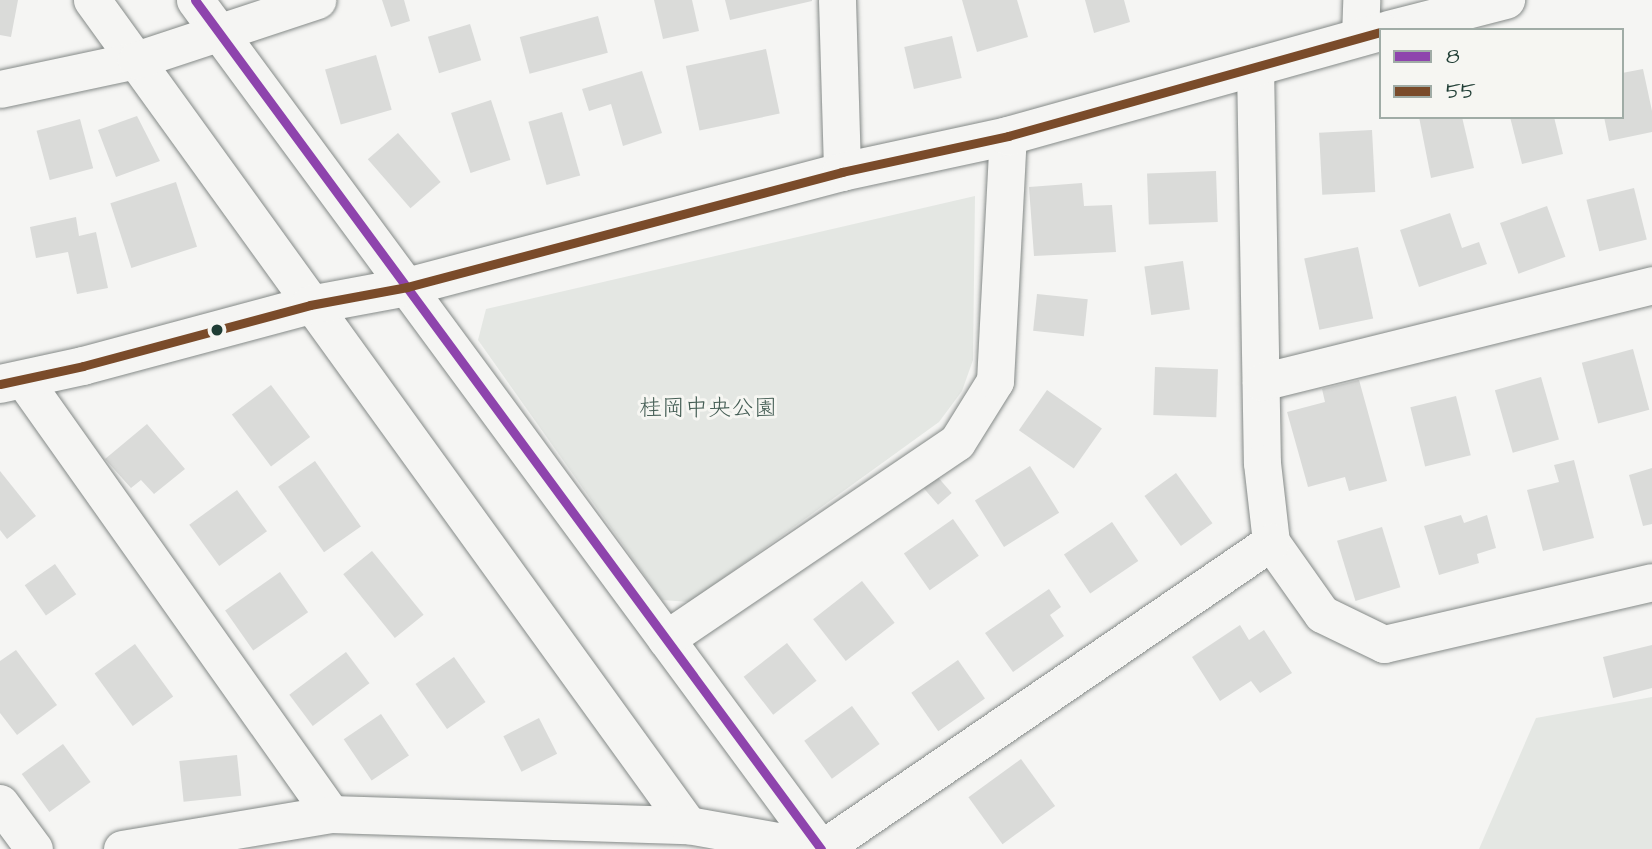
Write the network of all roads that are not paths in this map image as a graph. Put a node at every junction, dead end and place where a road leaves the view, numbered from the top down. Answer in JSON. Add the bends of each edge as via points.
{"nodes":[{"id":1,"x":92,"y":0,"type":"edge"},
{"id":2,"x":195,"y":0,"type":"edge"},
{"id":3,"x":317,"y":0,"type":"edge"},
{"id":4,"x":837,"y":0,"type":"edge"},
{"id":5,"x":1361,"y":0,"type":"edge"},
{"id":6,"x":1506,"y":0,"type":"edge"},
{"id":7,"x":1397,"y":28,"type":"edge"},
{"id":8,"x":1377,"y":33,"type":"edge"},
{"id":9,"x":220,"y":34,"type":"junction"},
{"id":10,"x":136,"y":60,"type":"junction"},
{"id":11,"x":1255,"y":66,"type":"junction"},
{"id":12,"x":0,"y":89,"type":"edge"},
{"id":13,"x":1009,"y":136,"type":"junction"},
{"id":14,"x":842,"y":172,"type":"junction"},
{"id":15,"x":1652,"y":285,"type":"edge"},
{"id":16,"x":407,"y":286,"type":"junction"},
{"id":17,"x":310,"y":305,"type":"junction"},
{"id":18,"x":11,"y":382,"type":"edge"},
{"id":19,"x":1261,"y":382,"type":"junction"},
{"id":20,"x":1271,"y":542,"type":"junction"},
{"id":21,"x":1652,"y":582,"type":"edge"},
{"id":22,"x":666,"y":639,"type":"junction"},
{"id":23,"x":0,"y":803,"type":"edge"},
{"id":24,"x":331,"y":814,"type":"junction"},
{"id":25,"x":688,"y":825,"type":"junction"},
{"id":26,"x":34,"y":849,"type":"edge"},
{"id":27,"x":122,"y":849,"type":"edge"},
{"id":28,"x":821,"y":849,"type":"edge"}],
"edges":[{"from":1,"to":10,"type":"street"},
{"from":2,"to":9,"type":"street"},
{"from":3,"to":9,"type":"street"},
{"from":4,"to":14,"type":"street"},
{"from":5,"to":8,"type":"street"},
{"from":6,"to":7,"type":"street"},
{"from":8,"to":11,"type":"street"},
{"from":9,"to":10,"type":"street"},
{"from":9,"to":16,"type":"street"},
{"from":10,"to":12,"type":"street"},
{"from":10,"to":17,"type":"street"},
{"from":11,"to":13,"type":"street"},
{"from":11,"to":19,"type":"street"},
{"from":13,"to":14,"type":"street"},
{"from":13,"to":22,"type":"street","via":[[995,381],[957,442]]},
{"from":14,"to":16,"type":"street"},
{"from":15,"to":19,"type":"street"},
{"from":16,"to":17,"type":"street"},
{"from":16,"to":22,"type":"street"},
{"from":17,"to":18,"type":"street"},
{"from":17,"to":25,"type":"street"},
{"from":18,"to":24,"type":"street"},
{"from":19,"to":20,"type":"street","via":[[1262,463]]},
{"from":20,"to":21,"type":"street","via":[[1322,614],[1384,644]]},
{"from":20,"to":28,"type":"street"},
{"from":22,"to":28,"type":"street"},
{"from":23,"to":26,"type":"street"},
{"from":24,"to":25,"type":"street"},
{"from":24,"to":27,"type":"street"},
{"from":25,"to":28,"type":"street"}]}
